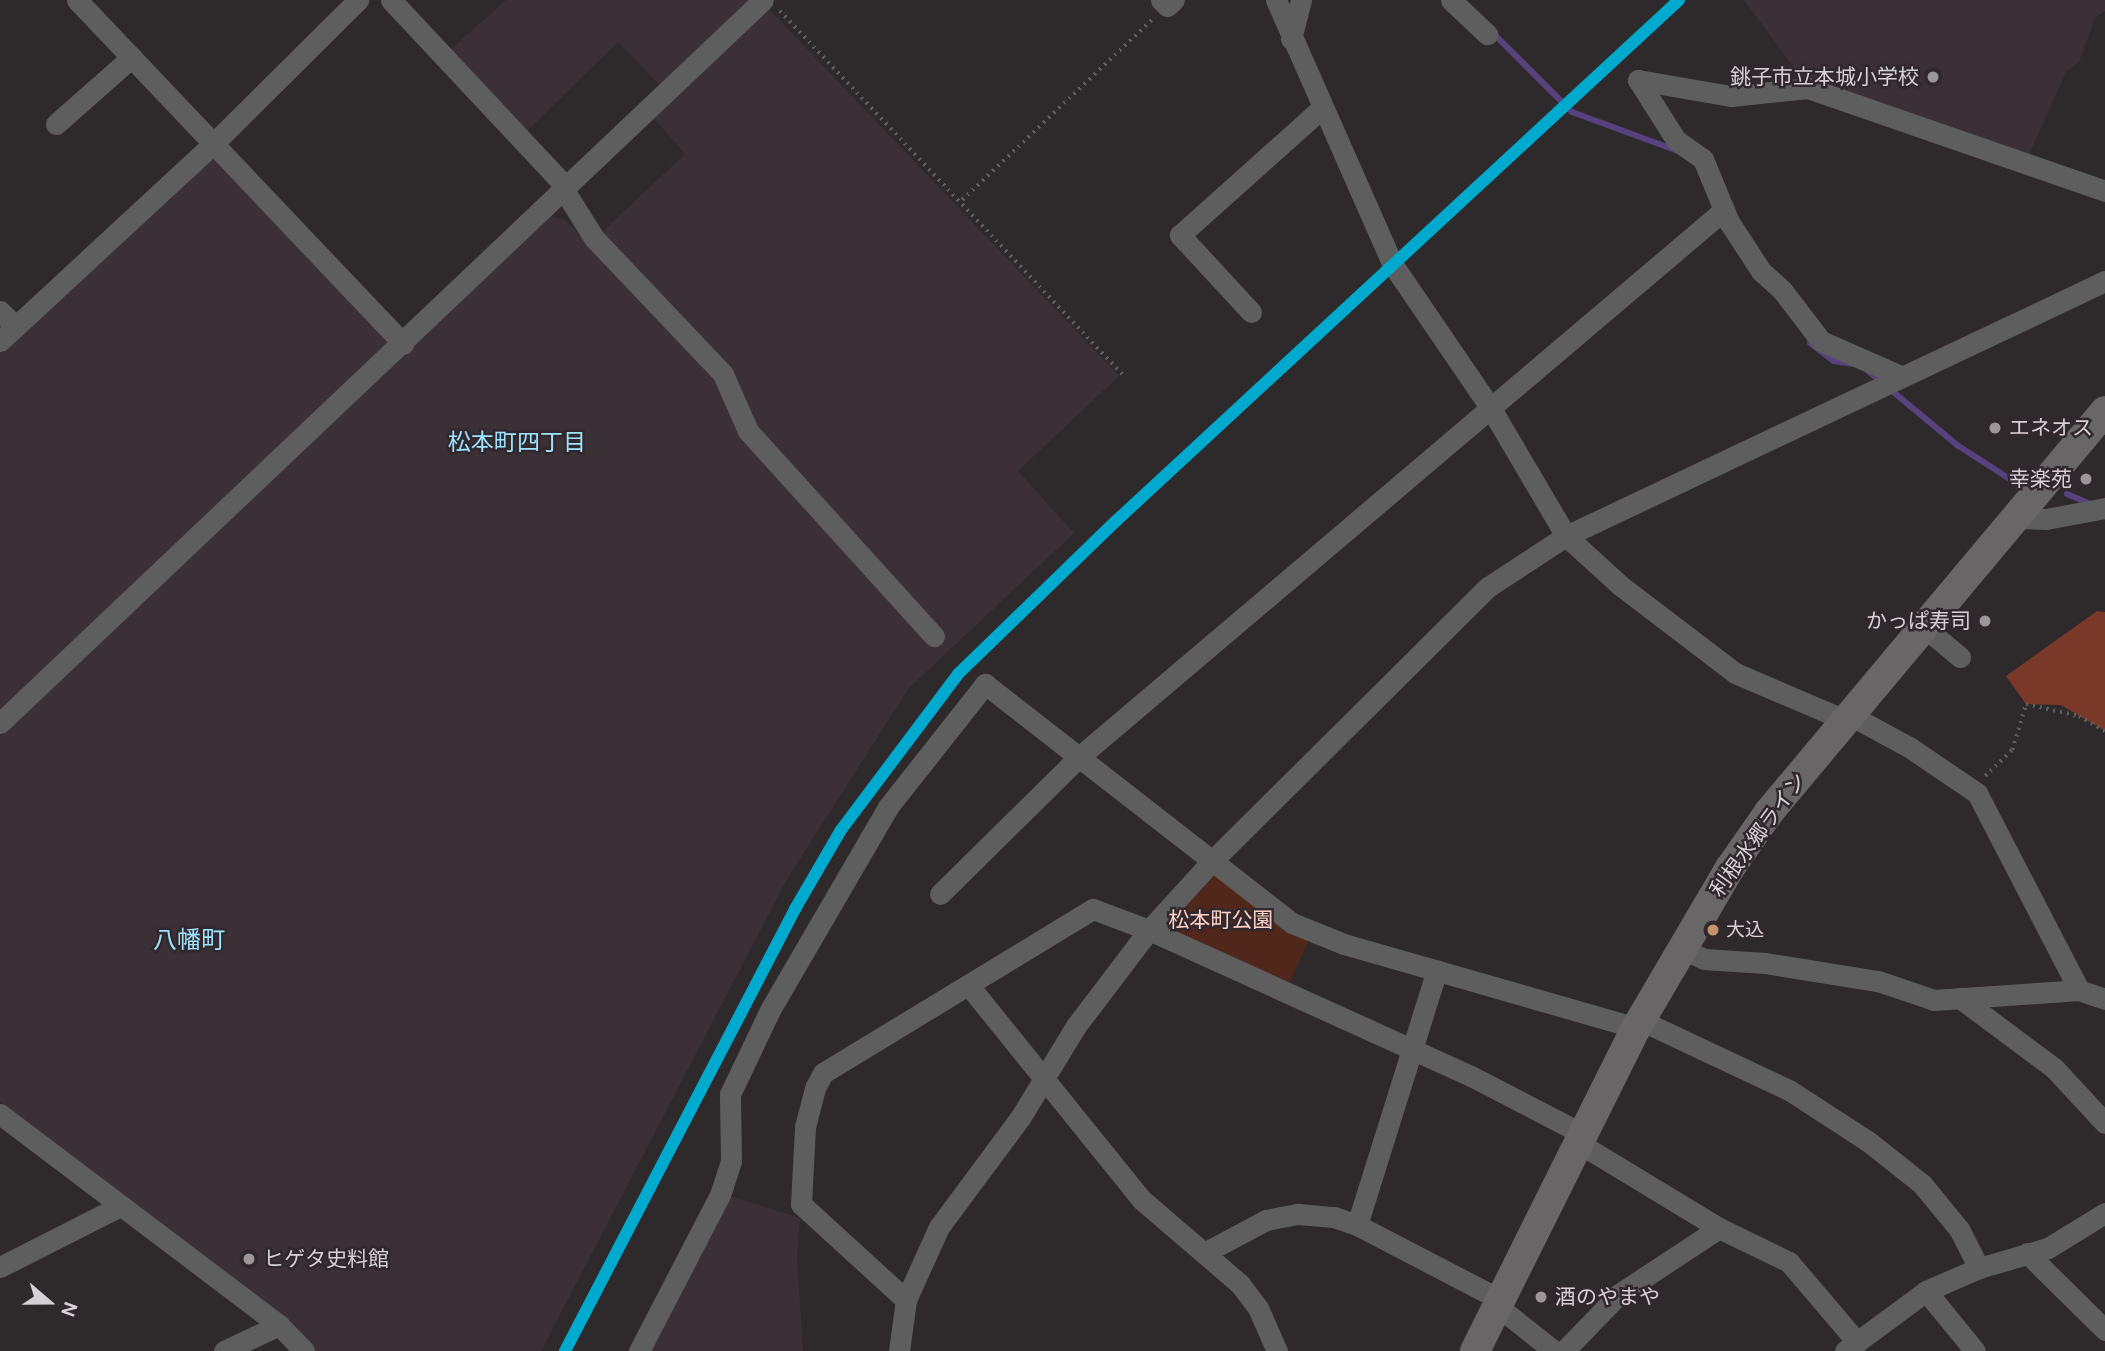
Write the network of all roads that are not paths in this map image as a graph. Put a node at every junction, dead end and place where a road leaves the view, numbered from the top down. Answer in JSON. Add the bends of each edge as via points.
{"nodes":[{"id":1,"x":77,"y":0,"type":"edge"},
{"id":2,"x":358,"y":0,"type":"edge"},
{"id":3,"x":391,"y":0,"type":"edge"},
{"id":4,"x":1276,"y":0,"type":"edge"},
{"id":5,"x":1301,"y":0,"type":"edge"},
{"id":6,"x":1451,"y":0,"type":"edge"},
{"id":7,"x":771,"y":5,"type":"edge"},
{"id":8,"x":1487,"y":34,"type":"dead end"},
{"id":9,"x":1291,"y":39,"type":"junction"},
{"id":10,"x":132,"y":57,"type":"junction"},
{"id":11,"x":1322,"y":108,"type":"junction"},
{"id":12,"x":56,"y":124,"type":"dead end"},
{"id":13,"x":215,"y":142,"type":"junction"},
{"id":14,"x":565,"y":188,"type":"junction"},
{"id":15,"x":2105,"y":191,"type":"edge"},
{"id":16,"x":1724,"y":210,"type":"junction"},
{"id":17,"x":2105,"y":281,"type":"edge"},
{"id":18,"x":0,"y":310,"type":"edge"},
{"id":19,"x":1251,"y":312,"type":"dead end"},
{"id":20,"x":8,"y":334,"type":"edge"},
{"id":21,"x":403,"y":344,"type":"junction"},
{"id":22,"x":1888,"y":381,"type":"junction"},
{"id":23,"x":1490,"y":407,"type":"junction"},
{"id":24,"x":2105,"y":411,"type":"edge"},
{"id":25,"x":2105,"y":508,"type":"edge"},
{"id":26,"x":2018,"y":518,"type":"junction"},
{"id":27,"x":1566,"y":536,"type":"junction"},
{"id":28,"x":1924,"y":627,"type":"junction"},
{"id":29,"x":934,"y":636,"type":"dead end"},
{"id":30,"x":1960,"y":657,"type":"dead end"},
{"id":31,"x":1848,"y":717,"type":"junction"},
{"id":32,"x":0,"y":723,"type":"edge"},
{"id":33,"x":1079,"y":757,"type":"junction"},
{"id":34,"x":1213,"y":860,"type":"junction"},
{"id":35,"x":940,"y":894,"type":"dead end"},
{"id":36,"x":1149,"y":930,"type":"junction"},
{"id":37,"x":1682,"y":949,"type":"junction"},
{"id":38,"x":1437,"y":970,"type":"junction"},
{"id":39,"x":970,"y":987,"type":"junction"},
{"id":40,"x":2079,"y":990,"type":"junction"},
{"id":41,"x":1960,"y":998,"type":"junction"},
{"id":42,"x":2105,"y":999,"type":"edge"},
{"id":43,"x":1638,"y":1024,"type":"junction"},
{"id":44,"x":1409,"y":1051,"type":"junction"},
{"id":45,"x":1047,"y":1077,"type":"junction"},
{"id":46,"x":0,"y":1114,"type":"edge"},
{"id":47,"x":2105,"y":1124,"type":"edge"},
{"id":48,"x":1579,"y":1137,"type":"junction"},
{"id":49,"x":120,"y":1206,"type":"junction"},
{"id":50,"x":2103,"y":1217,"type":"edge"},
{"id":51,"x":1357,"y":1225,"type":"junction"},
{"id":52,"x":1719,"y":1228,"type":"junction"},
{"id":53,"x":1206,"y":1252,"type":"junction"},
{"id":54,"x":2027,"y":1253,"type":"junction"},
{"id":55,"x":0,"y":1267,"type":"edge"},
{"id":56,"x":1979,"y":1268,"type":"junction"},
{"id":57,"x":1926,"y":1291,"type":"junction"},
{"id":58,"x":906,"y":1300,"type":"junction"},
{"id":59,"x":1498,"y":1302,"type":"junction"},
{"id":60,"x":279,"y":1325,"type":"junction"},
{"id":61,"x":2105,"y":1330,"type":"edge"},
{"id":62,"x":1851,"y":1347,"type":"edge"},
{"id":63,"x":224,"y":1351,"type":"edge"},
{"id":64,"x":304,"y":1351,"type":"edge"},
{"id":65,"x":639,"y":1351,"type":"edge"},
{"id":66,"x":899,"y":1351,"type":"edge"},
{"id":67,"x":1278,"y":1351,"type":"edge"},
{"id":68,"x":1475,"y":1351,"type":"edge"},
{"id":69,"x":1553,"y":1351,"type":"edge"},
{"id":70,"x":1564,"y":1351,"type":"edge"},
{"id":71,"x":1975,"y":1351,"type":"edge"}],
"edges":[{"from":1,"to":10,"type":"street"},
{"from":2,"to":13,"type":"street"},
{"from":3,"to":14,"type":"street"},
{"from":4,"to":9,"type":"street"},
{"from":5,"to":9,"type":"street"},
{"from":6,"to":8,"type":"street"},
{"from":7,"to":14,"type":"street"},
{"from":9,"to":11,"type":"street"},
{"from":10,"to":12,"type":"street"},
{"from":10,"to":13,"type":"street"},
{"from":11,"to":19,"type":"street","via":[[1180,235]]},
{"from":11,"to":23,"type":"street","via":[[1393,265]]},
{"from":13,"to":20,"type":"street"},
{"from":13,"to":21,"type":"street"},
{"from":14,"to":21,"type":"street"},
{"from":14,"to":29,"type":"street","via":[[594,238],[723,374],[748,431]]},
{"from":15,"to":16,"type":"street","via":[[1808,88],[1731,96],[1638,80],[1675,140],[1703,159]]},
{"from":16,"to":22,"type":"street","via":[[1761,271],[1782,290],[1821,341]]},
{"from":16,"to":23,"type":"street"},
{"from":17,"to":22,"type":"street"},
{"from":18,"to":20,"type":"street"},
{"from":21,"to":32,"type":"street"},
{"from":22,"to":27,"type":"street"},
{"from":23,"to":27,"type":"street"},
{"from":23,"to":33,"type":"street"},
{"from":24,"to":26,"type":"highway","name":"利根水郷ライン"},
{"from":25,"to":26,"type":"street","via":[[2046,519]]},
{"from":26,"to":28,"type":"highway","name":"利根水郷ライン"},
{"from":27,"to":31,"type":"street","via":[[1621,586],[1735,673]]},
{"from":27,"to":34,"type":"street","via":[[1488,587]]},
{"from":28,"to":30,"type":"street"},
{"from":28,"to":31,"type":"highway","name":"利根水郷ライン"},
{"from":31,"to":37,"type":"highway","name":"利根水郷ライン","via":[[1769,812]]},
{"from":31,"to":40,"type":"street","via":[[1977,793]]},
{"from":33,"to":34,"type":"street"},
{"from":33,"to":35,"type":"street"},
{"from":33,"to":65,"type":"street","via":[[985,684],[888,807],[770,1010],[730,1094],[731,1161],[720,1195]]},
{"from":34,"to":36,"type":"street"},
{"from":34,"to":38,"type":"street","via":[[1273,911],[1312,933]]},
{"from":36,"to":39,"type":"street","via":[[1093,909]]},
{"from":36,"to":44,"type":"street"},
{"from":36,"to":45,"type":"street","via":[[1076,1026]]},
{"from":37,"to":41,"type":"street","via":[[1704,959],[1765,963],[1878,981],[1934,1000]]},
{"from":37,"to":43,"type":"highway","name":"利根水郷ライン"},
{"from":38,"to":43,"type":"street"},
{"from":38,"to":44,"type":"street"},
{"from":39,"to":45,"type":"street"},
{"from":39,"to":58,"type":"street","via":[[823,1073],[808,1108],[801,1204]]},
{"from":40,"to":41,"type":"street"},
{"from":40,"to":42,"type":"street"},
{"from":41,"to":47,"type":"street","via":[[2054,1068]]},
{"from":43,"to":48,"type":"highway","name":"利根水郷ライン"},
{"from":43,"to":56,"type":"street","via":[[1789,1090],[1869,1142],[1922,1184],[1959,1229]]},
{"from":44,"to":48,"type":"street","via":[[1471,1076]]},
{"from":44,"to":51,"type":"street"},
{"from":45,"to":53,"type":"street","via":[[1142,1200]]},
{"from":45,"to":58,"type":"street","via":[[939,1227]]},
{"from":46,"to":49,"type":"street"},
{"from":48,"to":52,"type":"street"},
{"from":48,"to":59,"type":"highway","name":"利根水郷ライン"},
{"from":49,"to":55,"type":"street"},
{"from":49,"to":60,"type":"street"},
{"from":50,"to":54,"type":"street","via":[[2048,1248]]},
{"from":51,"to":53,"type":"street","via":[[1334,1217],[1281,1216]]},
{"from":51,"to":59,"type":"street"},
{"from":52,"to":62,"type":"street","via":[[1804,1273]]},
{"from":52,"to":70,"type":"street","via":[[1619,1294]]},
{"from":53,"to":67,"type":"street","via":[[1252,1300]]},
{"from":54,"to":56,"type":"street"},
{"from":54,"to":61,"type":"street"},
{"from":56,"to":57,"type":"street"},
{"from":57,"to":62,"type":"street"},
{"from":57,"to":71,"type":"street"},
{"from":58,"to":66,"type":"street"},
{"from":59,"to":68,"type":"highway","name":"利根水郷ライン"},
{"from":59,"to":69,"type":"street"},
{"from":60,"to":63,"type":"street"},
{"from":60,"to":64,"type":"street"}]}
